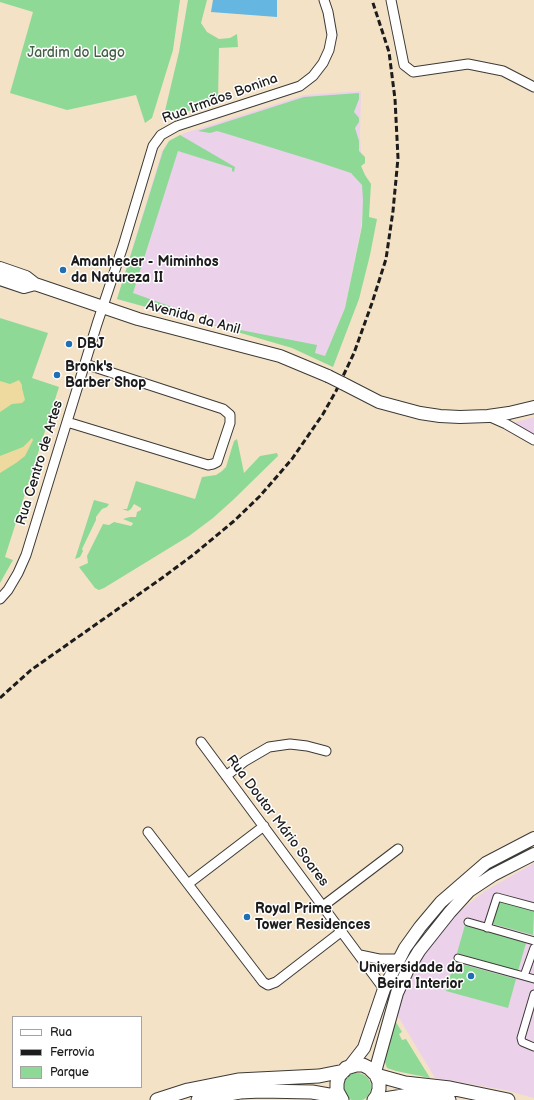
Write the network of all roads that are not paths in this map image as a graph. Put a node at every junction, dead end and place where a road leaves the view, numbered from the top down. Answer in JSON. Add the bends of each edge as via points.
{"nodes":[{"id":1,"x":324,"y":0,"type":"edge"},
{"id":2,"x":391,"y":0,"type":"edge"},
{"id":3,"x":534,"y":87,"type":"edge"},
{"id":4,"x":0,"y":268,"type":"edge"},
{"id":5,"x":0,"y":279,"type":"edge"},
{"id":6,"x":35,"y":284,"type":"junction"},
{"id":7,"x":103,"y":307,"type":"junction"},
{"id":8,"x":85,"y":364,"type":"junction"},
{"id":9,"x":534,"y":406,"type":"edge"},
{"id":10,"x":488,"y":416,"type":"junction"},
{"id":11,"x":68,"y":422,"type":"junction"},
{"id":12,"x":534,"y":440,"type":"edge"},
{"id":13,"x":0,"y":599,"type":"edge"},
{"id":14,"x":201,"y":742,"type":"dead end"},
{"id":15,"x":326,"y":751,"type":"dead end"},
{"id":16,"x":226,"y":776,"type":"junction"},
{"id":17,"x":264,"y":826,"type":"junction"},
{"id":18,"x":148,"y":832,"type":"dead end"},
{"id":19,"x":534,"y":838,"type":"edge"},
{"id":20,"x":398,"y":849,"type":"dead end"},
{"id":21,"x":534,"y":854,"type":"edge"},
{"id":22,"x":188,"y":884,"type":"junction"},
{"id":23,"x":323,"y":906,"type":"junction"},
{"id":24,"x":534,"y":907,"type":"edge"},
{"id":25,"x":468,"y":922,"type":"dead end"},
{"id":26,"x":487,"y":928,"type":"junction"},
{"id":27,"x":342,"y":931,"type":"junction"},
{"id":28,"x":534,"y":942,"type":"edge"},
{"id":29,"x":534,"y":948,"type":"edge"},
{"id":30,"x":360,"y":955,"type":"junction"},
{"id":31,"x":458,"y":958,"type":"dead end"},
{"id":32,"x":399,"y":959,"type":"junction"},
{"id":33,"x":524,"y":976,"type":"junction"},
{"id":34,"x":534,"y":979,"type":"edge"},
{"id":35,"x":384,"y":989,"type":"junction"},
{"id":36,"x":534,"y":994,"type":"edge"},
{"id":37,"x":532,"y":1006,"type":"edge"},
{"id":38,"x":534,"y":1047,"type":"edge"},
{"id":39,"x":347,"y":1069,"type":"junction"},
{"id":40,"x":375,"y":1074,"type":"junction"},
{"id":41,"x":449,"y":1094,"type":"edge"},
{"id":42,"x":341,"y":1099,"type":"edge"},
{"id":43,"x":157,"y":1100,"type":"edge"},
{"id":44,"x":198,"y":1100,"type":"edge"},
{"id":45,"x":374,"y":1100,"type":"edge"},
{"id":46,"x":378,"y":1100,"type":"edge"},
{"id":47,"x":508,"y":1100,"type":"edge"}],
"edges":[{"from":1,"to":7,"type":"street","name":"Rua Irmãos Bonina","via":[[332,35],[323,63],[313,76],[300,86],[177,126],[161,135],[153,146]]},
{"from":2,"to":3,"type":"street","via":[[404,65],[413,72],[468,64],[503,71]]},
{"from":4,"to":6,"type":"street","name":"Avenida da Anil","via":[[26,277]]},
{"from":5,"to":6,"type":"street","name":"Avenida da Anil","via":[[24,287]]},
{"from":6,"to":7,"type":"street","name":"Avenida da Anil"},
{"from":7,"to":8,"type":"street","name":"Rua Centro de Artes"},
{"from":7,"to":10,"type":"street","name":"Avenida da Anil","bridge":true,"via":[[138,319],[280,356],[328,376],[379,402],[420,413],[460,417]]},
{"from":8,"to":11,"type":"street","name":"Rua Centro de Artes"},
{"from":8,"to":11,"type":"street","via":[[226,410],[231,417],[230,423],[217,462],[208,465]]},
{"from":9,"to":10,"type":"street","name":"Avenida da Anil"},
{"from":10,"to":12,"type":"street"},
{"from":11,"to":13,"type":"street","name":"Rua Centro de Artes","via":[[26,555],[8,590]]},
{"from":14,"to":16,"type":"street","name":"Rua Doutor Mário Soares"},
{"from":15,"to":16,"type":"street","via":[[307,746],[278,745],[245,761]]},
{"from":16,"to":17,"type":"street","name":"Rua Doutor Mário Soares"},
{"from":17,"to":22,"type":"street"},
{"from":17,"to":23,"type":"street","name":"Rua Doutor Mário Soares"},
{"from":18,"to":22,"type":"street"},
{"from":19,"to":32,"type":"street","via":[[486,863],[447,897],[420,927]]},
{"from":20,"to":23,"type":"street"},
{"from":21,"to":40,"type":"street","via":[[493,875],[469,891],[419,951],[397,993]]},
{"from":22,"to":27,"type":"street","via":[[263,982],[268,985],[276,982]]},
{"from":23,"to":27,"type":"street","name":"Rua Doutor Mário Soares"},
{"from":24,"to":26,"type":"street","via":[[497,897]]},
{"from":25,"to":26,"type":"street"},
{"from":26,"to":28,"type":"street"},
{"from":27,"to":30,"type":"street","name":"Rua Doutor Mário Soares"},
{"from":29,"to":33,"type":"street"},
{"from":30,"to":32,"type":"street","via":[[379,959]]},
{"from":30,"to":35,"type":"street","name":"Rua Doutor Mário Soares"},
{"from":31,"to":33,"type":"street"},
{"from":32,"to":35,"type":"street"},
{"from":33,"to":34,"type":"street"},
{"from":35,"to":39,"type":"street","via":[[364,1048]]},
{"from":36,"to":37,"type":"street"},
{"from":37,"to":38,"type":"street","via":[[521,1038],[522,1042]]},
{"from":39,"to":40,"type":"main road","via":[[363,1065]]},
{"from":39,"to":42,"type":"main road","via":[[339,1076],[337,1083]]},
{"from":39,"to":43,"type":"main road","via":[[319,1076],[238,1080],[188,1090]]},
{"from":40,"to":41,"type":"main road"},
{"from":40,"to":45,"type":"main road","via":[[379,1089]]},
{"from":41,"to":46,"type":"main road"},
{"from":41,"to":47,"type":"main road"},
{"from":42,"to":44,"type":"main road","via":[[312,1092],[261,1091]]}]}
